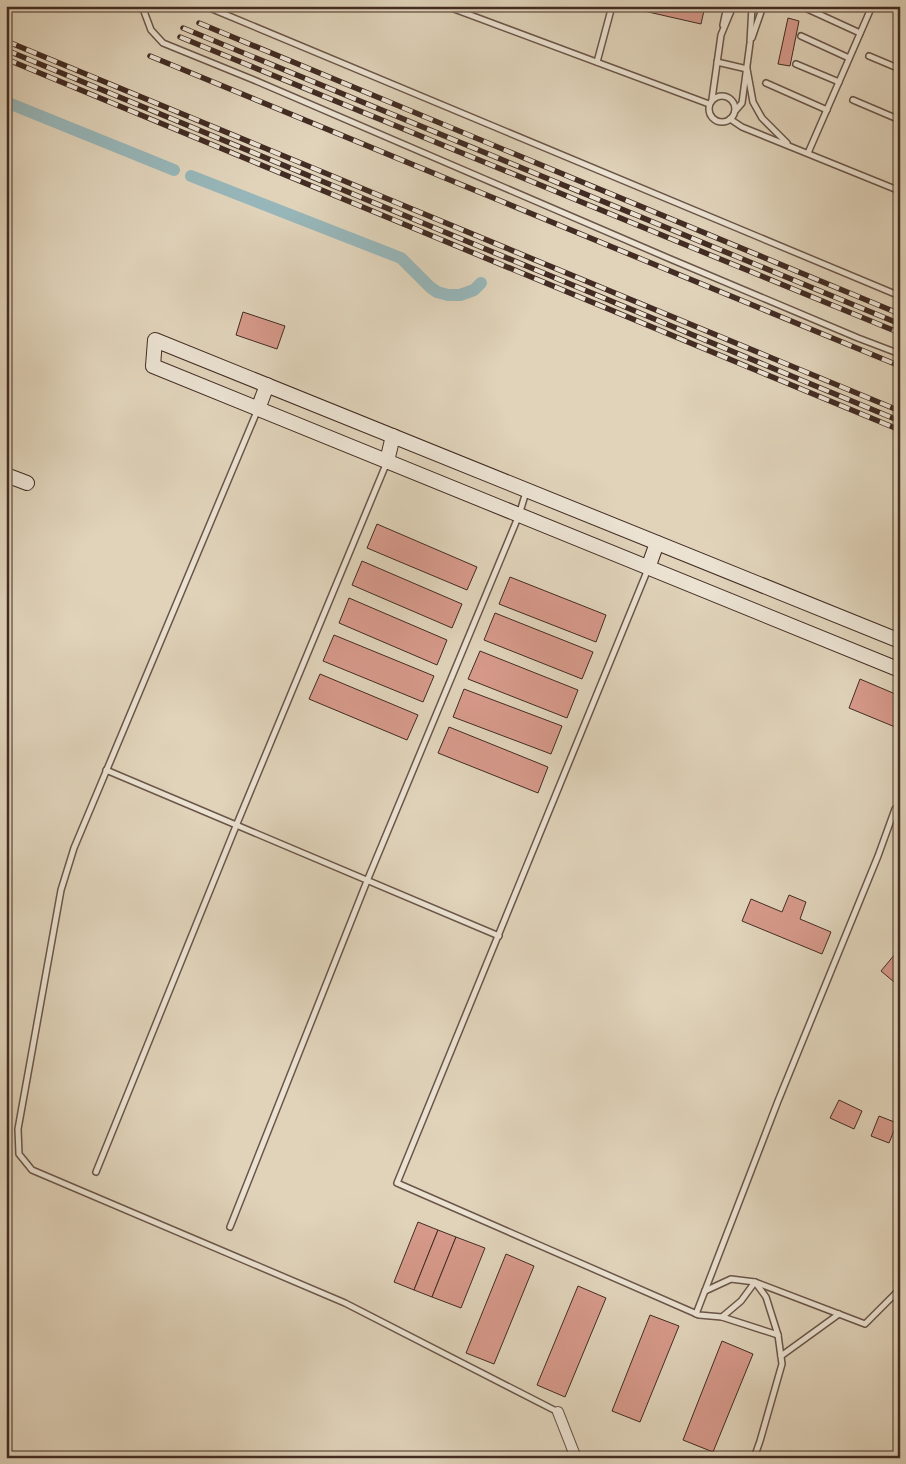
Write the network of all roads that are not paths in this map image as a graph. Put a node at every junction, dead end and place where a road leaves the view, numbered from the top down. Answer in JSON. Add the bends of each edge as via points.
{"nodes":[{"id":1,"x":142,"y":6,"type":"edge"},
{"id":2,"x":206,"y":6,"type":"edge"},
{"id":3,"x":446,"y":6,"type":"edge"},
{"id":4,"x":612,"y":6,"type":"edge"},
{"id":5,"x":727,"y":6,"type":"edge"},
{"id":6,"x":733,"y":6,"type":"edge"},
{"id":7,"x":752,"y":6,"type":"edge"},
{"id":8,"x":763,"y":6,"type":"edge"},
{"id":9,"x":801,"y":6,"type":"edge"},
{"id":10,"x":863,"y":6,"type":"edge"},
{"id":11,"x":871,"y":8,"type":"edge"},
{"id":12,"x":860,"y":32,"type":"junction"},
{"id":13,"x":721,"y":35,"type":"junction"},
{"id":14,"x":801,"y":36,"type":"dead end"},
{"id":15,"x":750,"y":43,"type":"junction"},
{"id":16,"x":869,"y":56,"type":"dead end"},
{"id":17,"x":849,"y":58,"type":"junction"},
{"id":18,"x":597,"y":62,"type":"junction"},
{"id":19,"x":717,"y":62,"type":"junction"},
{"id":20,"x":796,"y":64,"type":"dead end"},
{"id":21,"x":900,"y":68,"type":"edge"},
{"id":22,"x":747,"y":69,"type":"junction"},
{"id":23,"x":839,"y":82,"type":"junction"},
{"id":24,"x":766,"y":83,"type":"dead end"},
{"id":25,"x":853,"y":100,"type":"dead end"},
{"id":26,"x":711,"y":102,"type":"junction"},
{"id":27,"x":827,"y":110,"type":"junction"},
{"id":28,"x":735,"y":112,"type":"junction"},
{"id":29,"x":730,"y":119,"type":"junction"},
{"id":30,"x":900,"y":120,"type":"edge"},
{"id":31,"x":789,"y":146,"type":"junction"},
{"id":32,"x":808,"y":153,"type":"junction"},
{"id":33,"x":900,"y":191,"type":"edge"},
{"id":34,"x":900,"y":296,"type":"edge"},
{"id":35,"x":900,"y":354,"type":"edge"},
{"id":36,"x":267,"y":384,"type":"junction"},
{"id":37,"x":258,"y":409,"type":"junction"},
{"id":38,"x":393,"y":436,"type":"junction"},
{"id":39,"x":387,"y":461,"type":"junction"},
{"id":40,"x":6,"y":475,"type":"edge"},
{"id":41,"x":27,"y":483,"type":"dead end"},
{"id":42,"x":527,"y":490,"type":"junction"},
{"id":43,"x":519,"y":515,"type":"junction"},
{"id":44,"x":657,"y":543,"type":"junction"},
{"id":45,"x":648,"y":568,"type":"junction"},
{"id":46,"x":900,"y":641,"type":"edge"},
{"id":47,"x":900,"y":670,"type":"edge"},
{"id":48,"x":106,"y":770,"type":"junction"},
{"id":49,"x":895,"y":809,"type":"dead end"},
{"id":50,"x":236,"y":826,"type":"junction"},
{"id":51,"x":366,"y":881,"type":"junction"},
{"id":52,"x":499,"y":936,"type":"junction"},
{"id":53,"x":96,"y":1172,"type":"dead end"},
{"id":54,"x":230,"y":1227,"type":"dead end"},
{"id":55,"x":754,"y":1282,"type":"junction"},
{"id":56,"x":900,"y":1289,"type":"edge"},
{"id":57,"x":705,"y":1291,"type":"junction"},
{"id":58,"x":696,"y":1314,"type":"junction"},
{"id":59,"x":839,"y":1314,"type":"junction"},
{"id":60,"x":722,"y":1317,"type":"junction"},
{"id":61,"x":778,"y":1335,"type":"junction"},
{"id":62,"x":781,"y":1356,"type":"junction"},
{"id":63,"x":558,"y":1412,"type":"joint"},
{"id":64,"x":576,"y":1458,"type":"edge"},
{"id":65,"x":754,"y":1458,"type":"edge"}],
"edges":[{"from":1,"to":35,"type":"lane","via":[[151,30],[163,43]]},
{"from":2,"to":34,"type":"lane"},
{"from":3,"to":18,"type":"lane"},
{"from":4,"to":18,"type":"lane"},
{"from":5,"to":13,"type":"lane"},
{"from":6,"to":13,"type":"lane"},
{"from":7,"to":15,"type":"lane"},
{"from":8,"to":15,"type":"lane"},
{"from":9,"to":12,"type":"lane"},
{"from":10,"to":11,"type":"lane"},
{"from":11,"to":12,"type":"lane"},
{"from":12,"to":17,"type":"lane"},
{"from":13,"to":19,"type":"lane"},
{"from":14,"to":17,"type":"lane"},
{"from":15,"to":22,"type":"lane"},
{"from":16,"to":21,"type":"lane"},
{"from":17,"to":23,"type":"lane"},
{"from":18,"to":26,"type":"lane"},
{"from":19,"to":22,"type":"lane"},
{"from":19,"to":26,"type":"lane"},
{"from":20,"to":23,"type":"lane"},
{"from":22,"to":28,"type":"lane","via":[[742,103]]},
{"from":22,"to":31,"type":"lane","via":[[753,102],[762,118]]},
{"from":23,"to":27,"type":"lane"},
{"from":24,"to":27,"type":"lane"},
{"from":25,"to":30,"type":"lane"},
{"from":26,"to":28,"type":"lane","via":[[720,95],[728,97],[734,103]]},
{"from":26,"to":29,"type":"lane","via":[[709,112],[714,119],[722,122]]},
{"from":27,"to":32,"type":"lane"},
{"from":28,"to":29,"type":"lane"},
{"from":29,"to":31,"type":"lane"},
{"from":31,"to":32,"type":"lane"},
{"from":32,"to":33,"type":"lane"},
{"from":36,"to":37,"type":"street"},
{"from":36,"to":37,"type":"street","via":[[155,340],[153,366]]},
{"from":36,"to":38,"type":"street"},
{"from":37,"to":39,"type":"street"},
{"from":37,"to":48,"type":"lane"},
{"from":38,"to":39,"type":"street"},
{"from":38,"to":42,"type":"street"},
{"from":39,"to":43,"type":"street"},
{"from":39,"to":50,"type":"lane"},
{"from":40,"to":41,"type":"street"},
{"from":42,"to":43,"type":"lane"},
{"from":42,"to":44,"type":"street"},
{"from":43,"to":45,"type":"street"},
{"from":43,"to":51,"type":"lane"},
{"from":44,"to":45,"type":"street"},
{"from":44,"to":46,"type":"street"},
{"from":45,"to":47,"type":"street"},
{"from":45,"to":52,"type":"lane"},
{"from":48,"to":50,"type":"lane"},
{"from":48,"to":63,"type":"lane","via":[[74,848],[61,890],[18,1129],[19,1154],[32,1170],[345,1303]]},
{"from":49,"to":57,"type":"lane"},
{"from":50,"to":51,"type":"lane"},
{"from":50,"to":53,"type":"lane"},
{"from":51,"to":52,"type":"lane"},
{"from":51,"to":54,"type":"lane"},
{"from":52,"to":58,"type":"lane","via":[[397,1183]]},
{"from":55,"to":57,"type":"lane","via":[[732,1280]]},
{"from":55,"to":59,"type":"lane"},
{"from":55,"to":60,"type":"lane","via":[[741,1302]]},
{"from":55,"to":61,"type":"lane","via":[[766,1297]]},
{"from":56,"to":59,"type":"lane","via":[[865,1324]]},
{"from":57,"to":58,"type":"lane"},
{"from":58,"to":60,"type":"lane"},
{"from":59,"to":62,"type":"lane"},
{"from":60,"to":61,"type":"lane"},
{"from":61,"to":62,"type":"lane"},
{"from":62,"to":65,"type":"lane","via":[[782,1364]]},
{"from":63,"to":64,"type":"street"}]}
